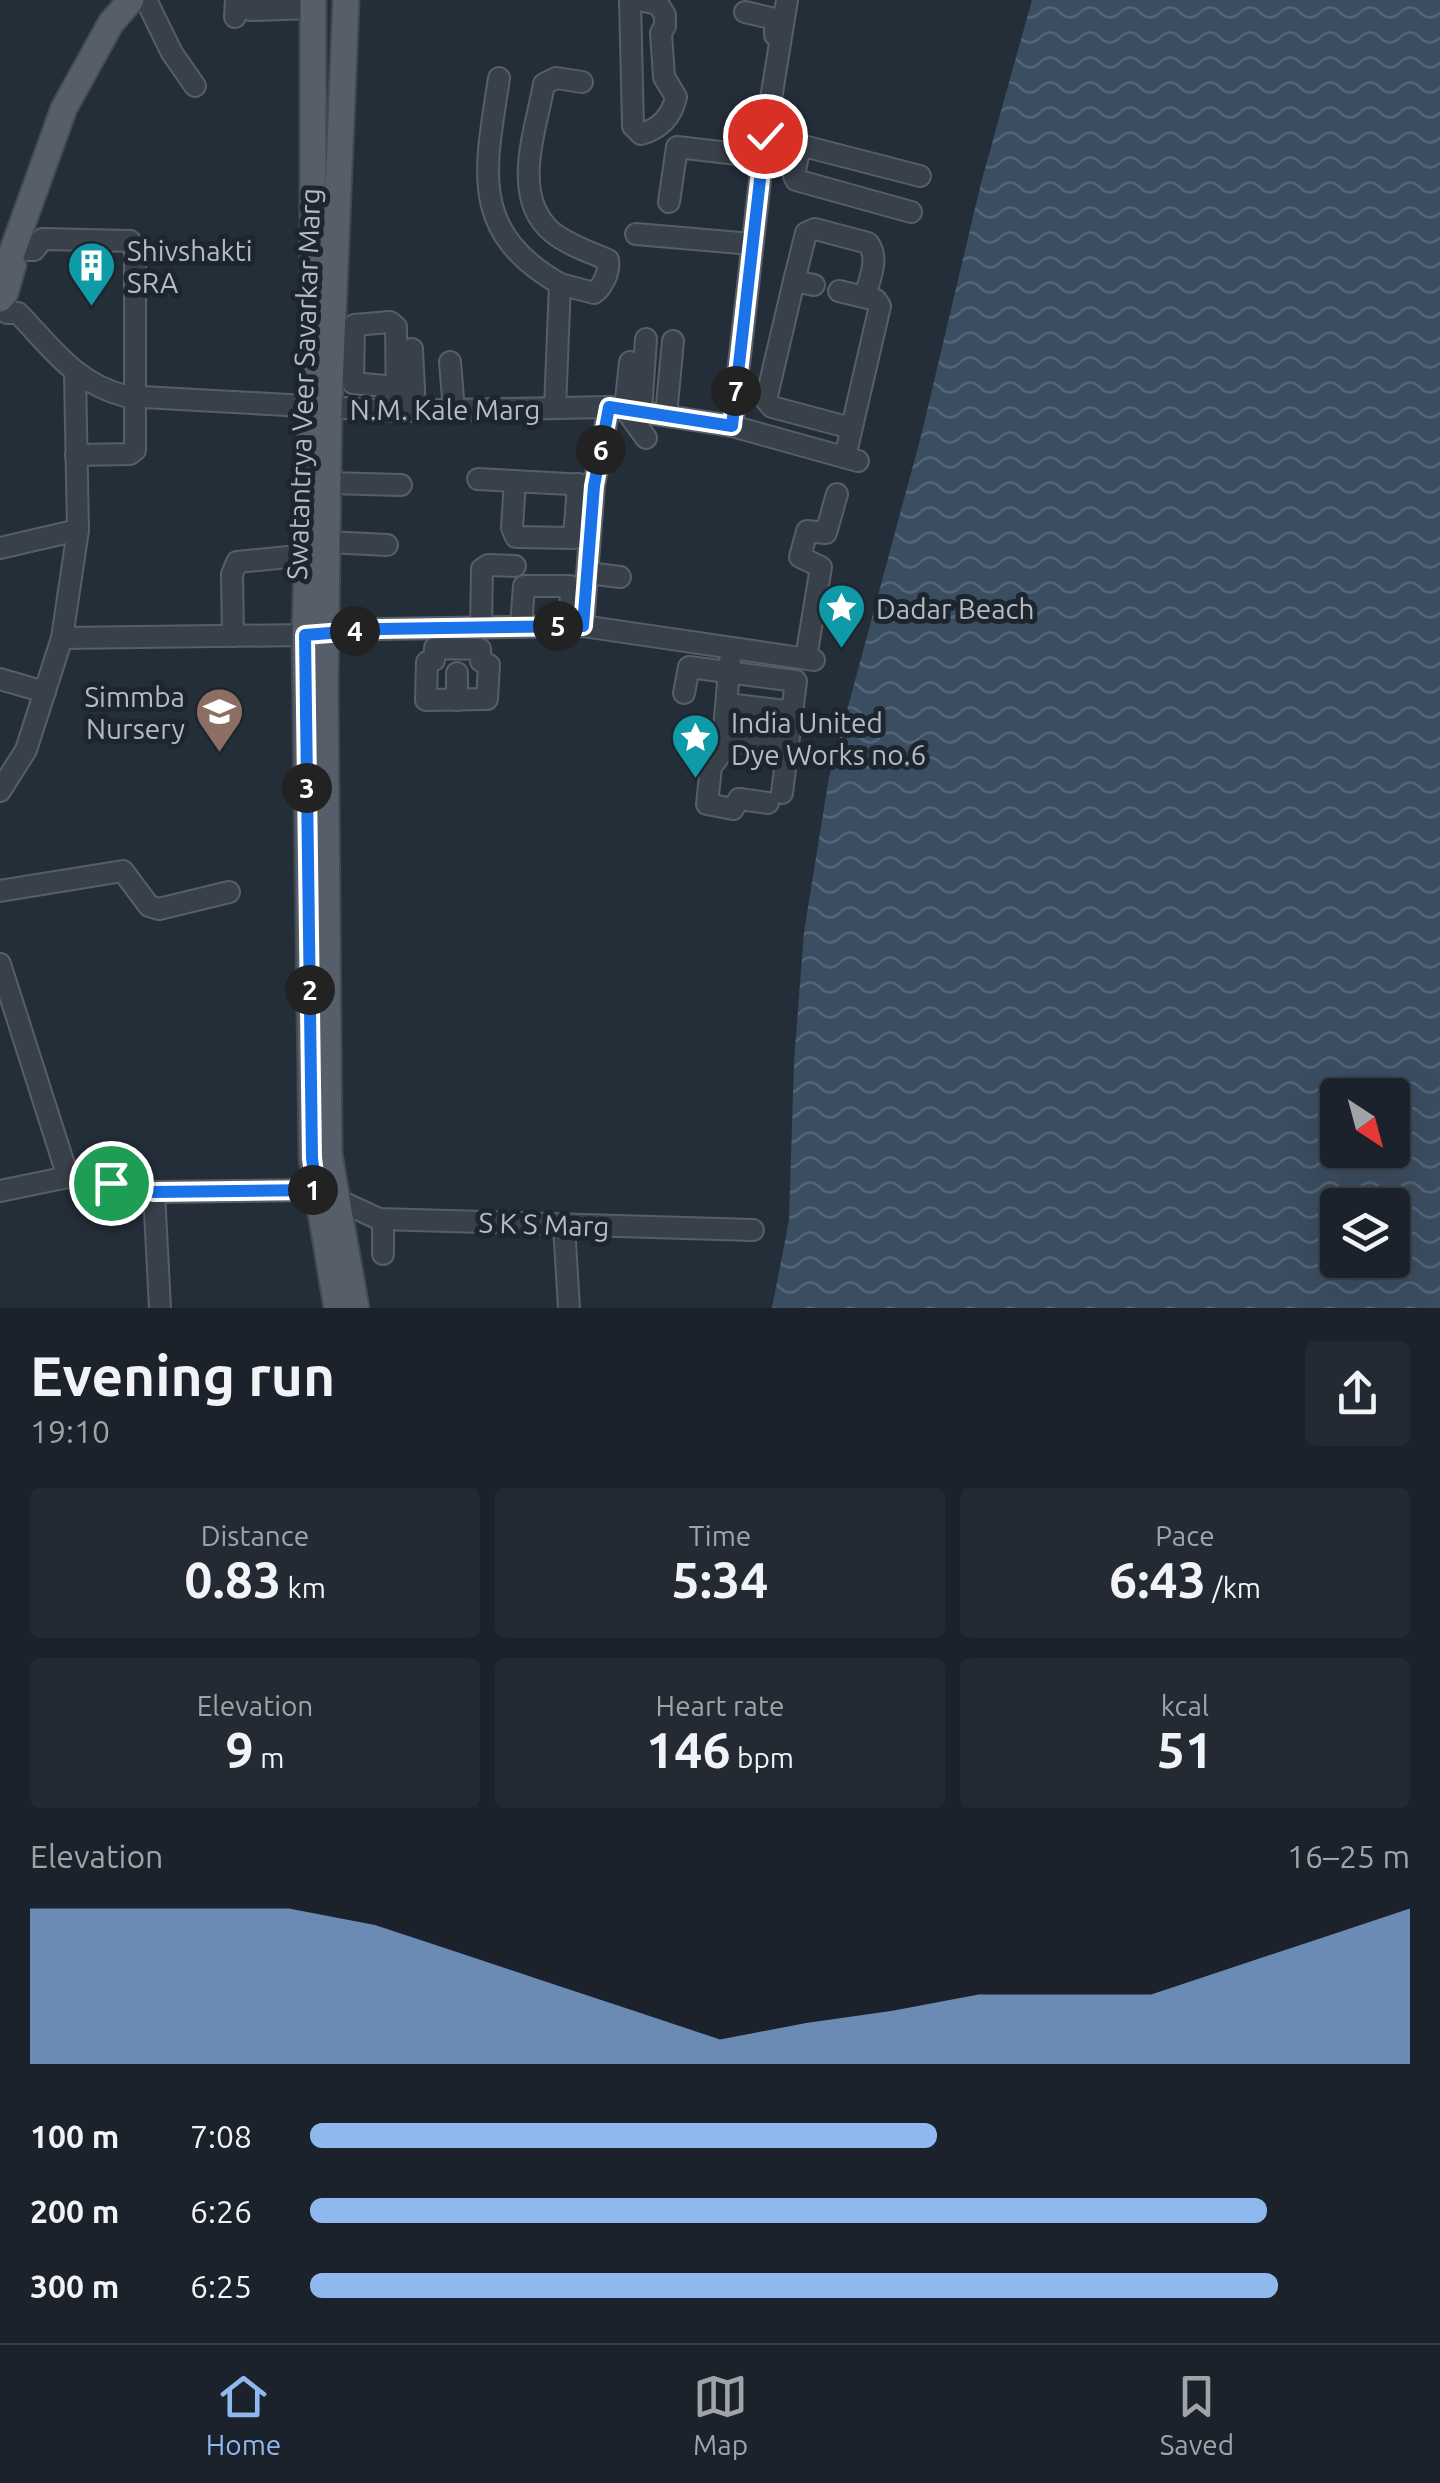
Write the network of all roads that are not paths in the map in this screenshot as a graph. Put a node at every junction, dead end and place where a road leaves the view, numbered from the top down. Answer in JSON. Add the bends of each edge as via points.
{"nodes":[{"id":1,"x":131,"y":0,"type":"edge"},
{"id":2,"x":146,"y":0,"type":"edge"},
{"id":3,"x":346,"y":0,"type":"edge"},
{"id":4,"x":630,"y":0,"type":"edge"},
{"id":5,"x":640,"y":0,"type":"edge"},
{"id":6,"x":303,"y":4,"type":"edge"},
{"id":7,"x":242,"y":8,"type":"edge"},
{"id":8,"x":744,"y":10,"type":"edge"},
{"id":9,"x":778,"y":25,"type":"edge"},
{"id":10,"x":499,"y":78,"type":"dead end"},
{"id":11,"x":582,"y":82,"type":"dead end"},
{"id":12,"x":195,"y":86,"type":"dead end"},
{"id":13,"x":800,"y":145,"type":"junction"},
{"id":14,"x":764,"y":147,"type":"junction"},
{"id":15,"x":884,"y":166,"type":"junction"},
{"id":16,"x":920,"y":176,"type":"dead end"},
{"id":17,"x":669,"y":202,"type":"dead end"},
{"id":18,"x":876,"y":202,"type":"junction"},
{"id":19,"x":912,"y":212,"type":"dead end"},
{"id":20,"x":636,"y":234,"type":"dead end"},
{"id":21,"x":752,"y":244,"type":"junction"},
{"id":22,"x":560,"y":284,"type":"junction"},
{"id":23,"x":6,"y":286,"type":"edge"},
{"id":24,"x":839,"y":291,"type":"dead end"},
{"id":25,"x":865,"y":298,"type":"junction"},
{"id":26,"x":646,"y":340,"type":"dead end"},
{"id":27,"x":673,"y":341,"type":"dead end"},
{"id":28,"x":412,"y":350,"type":"dead end"},
{"id":29,"x":342,"y":357,"type":"junction"},
{"id":30,"x":630,"y":362,"type":"dead end"},
{"id":31,"x":75,"y":373,"type":"junction"},
{"id":32,"x":450,"y":379,"type":"dead end"},
{"id":33,"x":396,"y":387,"type":"junction"},
{"id":34,"x":136,"y":397,"type":"junction"},
{"id":35,"x":629,"y":407,"type":"junction"},
{"id":36,"x":320,"y":408,"type":"junction"},
{"id":37,"x":555,"y":408,"type":"junction"},
{"id":38,"x":666,"y":409,"type":"junction"},
{"id":39,"x":406,"y":411,"type":"junction"},
{"id":40,"x":454,"y":411,"type":"junction"},
{"id":41,"x":732,"y":426,"type":"junction"},
{"id":42,"x":851,"y":428,"type":"junction"},
{"id":43,"x":646,"y":438,"type":"dead end"},
{"id":44,"x":76,"y":454,"type":"junction"},
{"id":45,"x":478,"y":479,"type":"dead end"},
{"id":46,"x":515,"y":481,"type":"junction"},
{"id":47,"x":330,"y":483,"type":"junction"},
{"id":48,"x":401,"y":485,"type":"dead end"},
{"id":49,"x":586,"y":485,"type":"junction"},
{"id":50,"x":837,"y":494,"type":"dead end"},
{"id":51,"x":78,"y":530,"type":"junction"},
{"id":52,"x":387,"y":545,"type":"dead end"},
{"id":53,"x":0,"y":548,"type":"edge"},
{"id":54,"x":318,"y":548,"type":"junction"},
{"id":55,"x":588,"y":572,"type":"junction"},
{"id":56,"x":620,"y":577,"type":"dead end"},
{"id":57,"x":571,"y":608,"type":"dead end"},
{"id":58,"x":583,"y":626,"type":"junction"},
{"id":59,"x":517,"y":627,"type":"junction"},
{"id":60,"x":481,"y":628,"type":"junction"},
{"id":61,"x":315,"y":634,"type":"junction"},
{"id":62,"x":232,"y":636,"type":"junction"},
{"id":63,"x":62,"y":638,"type":"junction"},
{"id":64,"x":457,"y":638,"type":"junction"},
{"id":65,"x":720,"y":640,"type":"junction"},
{"id":66,"x":457,"y":673,"type":"dead end"},
{"id":67,"x":729,"y":673,"type":"junction"},
{"id":68,"x":0,"y":679,"type":"edge"},
{"id":69,"x":45,"y":692,"type":"junction"},
{"id":70,"x":684,"y":694,"type":"dead end"},
{"id":71,"x":457,"y":700,"type":"junction"},
{"id":72,"x":726,"y":704,"type":"junction"},
{"id":73,"x":794,"y":712,"type":"junction"},
{"id":74,"x":724,"y":741,"type":"junction"},
{"id":75,"x":788,"y":748,"type":"junction"},
{"id":76,"x":0,"y":791,"type":"edge"},
{"id":77,"x":0,"y":891,"type":"edge"},
{"id":78,"x":230,"y":892,"type":"dead end"},
{"id":79,"x":0,"y":964,"type":"edge"},
{"id":80,"x":23,"y":1035,"type":"junction"},
{"id":81,"x":1,"y":1042,"type":"edge"},
{"id":82,"x":104,"y":1156,"type":"dead end"},
{"id":83,"x":68,"y":1177,"type":"junction"},
{"id":84,"x":111,"y":1183,"type":"junction"},
{"id":85,"x":0,"y":1192,"type":"edge"},
{"id":86,"x":154,"y":1192,"type":"junction"},
{"id":87,"x":327,"y":1195,"type":"junction"},
{"id":88,"x":381,"y":1220,"type":"junction"},
{"id":89,"x":564,"y":1224,"type":"junction"},
{"id":90,"x":332,"y":1228,"type":"junction"},
{"id":91,"x":753,"y":1230,"type":"dead end"},
{"id":92,"x":383,"y":1254,"type":"dead end"},
{"id":93,"x":341,"y":1307,"type":"edge"},
{"id":94,"x":160,"y":1308,"type":"edge"},
{"id":95,"x":568,"y":1308,"type":"edge"}],
"edges":[{"from":1,"to":23,"type":"main road","via":[[64,108]]},
{"from":2,"to":12,"type":"street"},
{"from":3,"to":29,"type":"main road","name":"Swatantrya Veer Savarkar Marg"},
{"from":4,"to":5,"type":"street","via":[[633,126],[641,134],[666,120],[676,97],[664,77],[665,15],[658,4]]},
{"from":6,"to":7,"type":"street"},
{"from":6,"to":36,"type":"main road","name":"Swatantrya Veer Savarkar Marg"},
{"from":8,"to":9,"type":"street"},
{"from":9,"to":14,"type":"street"},
{"from":10,"to":22,"type":"street","via":[[488,157],[490,206],[536,270]]},
{"from":11,"to":22,"type":"street","via":[[556,78],[544,84],[530,198],[551,231],[609,264],[594,293]]},
{"from":13,"to":14,"type":"street"},
{"from":13,"to":15,"type":"street"},
{"from":13,"to":18,"type":"street","via":[[796,180]]},
{"from":14,"to":17,"type":"street","via":[[677,148]]},
{"from":14,"to":21,"type":"street"},
{"from":15,"to":16,"type":"street"},
{"from":15,"to":18,"type":"street"},
{"from":18,"to":19,"type":"street"},
{"from":20,"to":21,"type":"street"},
{"from":21,"to":41,"type":"street"},
{"from":22,"to":37,"type":"street"},
{"from":23,"to":31,"type":"street","name":"N.M. Kale Marg"},
{"from":23,"to":34,"type":"street","via":[[43,239],[132,242]]},
{"from":24,"to":25,"type":"street"},
{"from":25,"to":42,"type":"street","via":[[880,306]]},
{"from":25,"to":42,"type":"street","via":[[875,256],[868,243],[815,229],[806,233],[804,283],[768,404]]},
{"from":26,"to":35,"type":"street"},
{"from":27,"to":38,"type":"street"},
{"from":28,"to":39,"type":"street"},
{"from":29,"to":33,"type":"street","via":[[355,385]]},
{"from":29,"to":33,"type":"street","via":[[354,325],[393,324]]},
{"from":29,"to":36,"type":"main road","name":"Swatantrya Veer Savarkar Marg"},
{"from":30,"to":35,"type":"street"},
{"from":31,"to":34,"type":"street","name":"N.M. Kale Marg","via":[[97,389]]},
{"from":31,"to":44,"type":"street"},
{"from":32,"to":40,"type":"street"},
{"from":33,"to":39,"type":"street"},
{"from":34,"to":36,"type":"street","name":"N.M. Kale Marg"},
{"from":34,"to":44,"type":"street","via":[[134,452]]},
{"from":35,"to":37,"type":"street","name":"N.M. Kale Marg"},
{"from":35,"to":38,"type":"street","name":"N.M. Kale Marg"},
{"from":35,"to":43,"type":"street"},
{"from":35,"to":49,"type":"street"},
{"from":36,"to":39,"type":"street","name":"N.M. Kale Marg"},
{"from":36,"to":47,"type":"main road","name":"Swatantrya Veer Savarkar Marg"},
{"from":36,"to":54,"type":"main road","name":"Swatantrya Veer Savarkar Marg"},
{"from":37,"to":40,"type":"street","name":"N.M. Kale Marg"},
{"from":38,"to":41,"type":"street","name":"N.M. Kale Marg"},
{"from":39,"to":40,"type":"street","name":"N.M. Kale Marg"},
{"from":41,"to":42,"type":"street","name":"N.M. Kale Marg","via":[[851,459]]},
{"from":44,"to":51,"type":"street"},
{"from":45,"to":46,"type":"street"},
{"from":46,"to":49,"type":"street"},
{"from":46,"to":49,"type":"street","via":[[516,537],[574,538]]},
{"from":47,"to":48,"type":"street"},
{"from":47,"to":54,"type":"main road","name":"Swatantrya Veer Savarkar Marg"},
{"from":49,"to":55,"type":"street"},
{"from":50,"to":65,"type":"street","via":[[826,533],[807,531],[800,556],[821,567],[810,659]]},
{"from":51,"to":53,"type":"street"},
{"from":51,"to":63,"type":"street"},
{"from":52,"to":54,"type":"street"},
{"from":54,"to":61,"type":"main road","name":"Swatantrya Veer Savarkar Marg"},
{"from":54,"to":62,"type":"street","via":[[237,562]]},
{"from":55,"to":56,"type":"street"},
{"from":55,"to":58,"type":"street"},
{"from":57,"to":59,"type":"street","via":[[570,586],[524,586]]},
{"from":58,"to":59,"type":"street"},
{"from":58,"to":65,"type":"street"},
{"from":59,"to":60,"type":"street"},
{"from":59,"to":60,"type":"street","via":[[516,556],[483,568]]},
{"from":60,"to":64,"type":"street"},
{"from":61,"to":62,"type":"street"},
{"from":61,"to":64,"type":"street"},
{"from":61,"to":87,"type":"main road","name":"Swatantrya Veer Savarkar Marg"},
{"from":62,"to":63,"type":"street"},
{"from":63,"to":69,"type":"street"},
{"from":64,"to":71,"type":"street","via":[[479,648],[489,666],[486,699]]},
{"from":64,"to":71,"type":"street","via":[[434,649],[425,697]]},
{"from":65,"to":67,"type":"street"},
{"from":66,"to":71,"type":"street"},
{"from":67,"to":70,"type":"street","via":[[689,667]]},
{"from":67,"to":72,"type":"street"},
{"from":67,"to":73,"type":"street","via":[[796,681]]},
{"from":68,"to":69,"type":"street"},
{"from":69,"to":76,"type":"street","via":[[26,750]]},
{"from":72,"to":73,"type":"street"},
{"from":72,"to":74,"type":"street"},
{"from":73,"to":75,"type":"street"},
{"from":74,"to":75,"type":"street"},
{"from":74,"to":75,"type":"street","via":[[711,767],[707,804],[733,809],[739,799],[775,798]]},
{"from":77,"to":78,"type":"street","via":[[124,871],[149,906],[159,909]]},
{"from":79,"to":80,"type":"street"},
{"from":80,"to":81,"type":"street"},
{"from":80,"to":83,"type":"street","via":[[60,1122]]},
{"from":82,"to":84,"type":"street"},
{"from":83,"to":84,"type":"street"},
{"from":83,"to":85,"type":"street"},
{"from":84,"to":86,"type":"street"},
{"from":86,"to":87,"type":"street"},
{"from":86,"to":94,"type":"street"},
{"from":87,"to":88,"type":"street","name":"S K S Marg"},
{"from":87,"to":90,"type":"main road","name":"Swatantrya Veer Savarkar Marg"},
{"from":88,"to":89,"type":"street","name":"S K S Marg","via":[[473,1232]]},
{"from":88,"to":90,"type":"street"},
{"from":88,"to":92,"type":"street"},
{"from":89,"to":91,"type":"street","name":"S K S Marg"},
{"from":89,"to":95,"type":"street"},
{"from":90,"to":93,"type":"main road","name":"Swatantrya Veer Savarkar Marg"}]}
